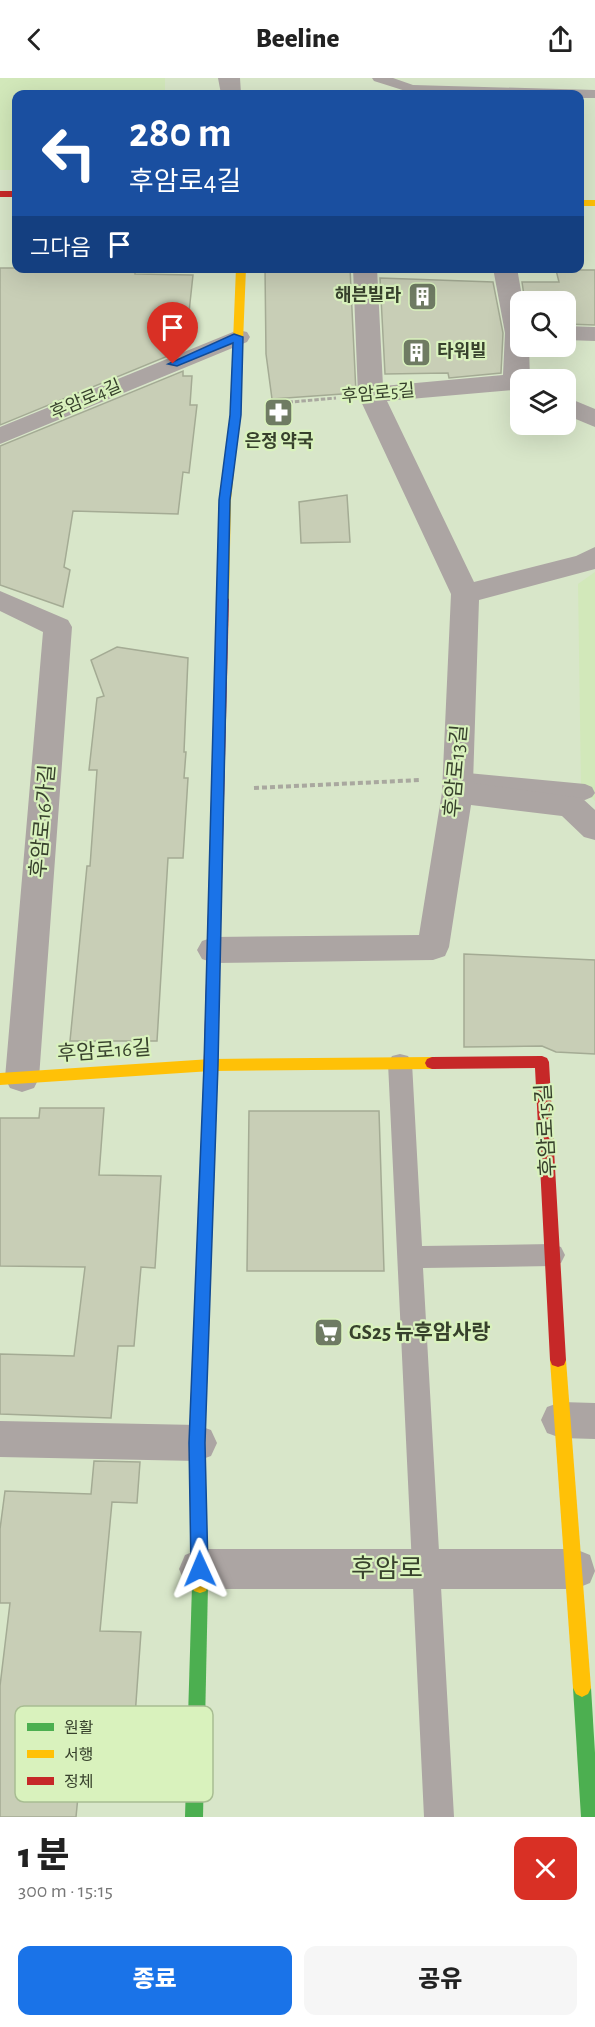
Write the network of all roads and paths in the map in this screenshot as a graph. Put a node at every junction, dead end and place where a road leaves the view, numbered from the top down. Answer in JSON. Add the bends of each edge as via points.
{"nodes":[{"id":1,"x":379,"y":78,"type":"edge"},
{"id":2,"x":449,"y":90,"type":"edge"},
{"id":3,"x":241,"y":273,"type":"edge"},
{"id":4,"x":366,"y":273,"type":"edge"},
{"id":5,"x":506,"y":273,"type":"edge"},
{"id":6,"x":510,"y":291,"type":"edge"},
{"id":7,"x":576,"y":333,"type":"edge"},
{"id":8,"x":595,"y":334,"type":"edge"},
{"id":9,"x":238,"y":337,"type":"junction"},
{"id":10,"x":510,"y":384,"type":"edge"},
{"id":11,"x":371,"y":395,"type":"junction"},
{"id":12,"x":236,"y":407,"type":"junction"},
{"id":13,"x":576,"y":410,"type":"edge"},
{"id":14,"x":595,"y":419,"type":"edge"},
{"id":15,"x":0,"y":436,"type":"edge"},
{"id":16,"x":595,"y":556,"type":"edge"},
{"id":17,"x":465,"y":594,"type":"junction"},
{"id":18,"x":0,"y":600,"type":"edge"},
{"id":19,"x":457,"y":785,"type":"junction"},
{"id":20,"x":218,"y":789,"type":"junction"},
{"id":21,"x":585,"y":792,"type":"dead end"},
{"id":22,"x":595,"y":829,"type":"edge"},
{"id":23,"x":214,"y":950,"type":"junction"},
{"id":24,"x":399,"y":1064,"type":"junction"},
{"id":25,"x":211,"y":1065,"type":"junction"},
{"id":26,"x":11,"y":1079,"type":"edge"},
{"id":27,"x":552,"y":1255,"type":"junction"},
{"id":28,"x":409,"y":1257,"type":"junction"},
{"id":29,"x":578,"y":1421,"type":"edge"},
{"id":30,"x":0,"y":1439,"type":"edge"},
{"id":31,"x":197,"y":1443,"type":"junction"},
{"id":32,"x":200,"y":1569,"type":"junction"},
{"id":33,"x":425,"y":1569,"type":"junction"},
{"id":34,"x":575,"y":1569,"type":"junction"},
{"id":35,"x":197,"y":1706,"type":"edge"},
{"id":36,"x":194,"y":1802,"type":"edge"},
{"id":37,"x":194,"y":1817,"type":"edge"},
{"id":38,"x":439,"y":1817,"type":"edge"},
{"id":39,"x":590,"y":1817,"type":"edge"}],
"edges":[{"from":1,"to":2,"type":"lane","via":[[412,89]]},
{"from":3,"to":9,"type":"main road"},
{"from":4,"to":11,"type":"street"},
{"from":5,"to":6,"type":"street"},
{"from":7,"to":8,"type":"street"},
{"from":9,"to":12,"type":"main road"},
{"from":9,"to":15,"type":"street","name":"후암로4길"},
{"from":10,"to":11,"type":"street","name":"후암로5길"},
{"from":11,"to":12,"type":"path","name":"후암로5길"},
{"from":11,"to":17,"type":"street","name":"후암로13길"},
{"from":12,"to":20,"type":"main road","via":[[225,500]]},
{"from":13,"to":14,"type":"street"},
{"from":16,"to":17,"type":"street","via":[[586,562]]},
{"from":17,"to":19,"type":"street","name":"후암로13길"},
{"from":18,"to":26,"type":"street","name":"후암로16가길","via":[[58,627]]},
{"from":19,"to":20,"type":"path"},
{"from":19,"to":21,"type":"lane"},
{"from":19,"to":22,"type":"street","via":[[571,806]]},
{"from":19,"to":23,"type":"street","name":"후암로13길","via":[[433,948]]},
{"from":20,"to":23,"type":"main road"},
{"from":23,"to":25,"type":"main road"},
{"from":24,"to":25,"type":"main road","name":"후암로15길"},
{"from":24,"to":27,"type":"main road","name":"후암로15길","via":[[542,1062]]},
{"from":24,"to":28,"type":"lane"},
{"from":25,"to":26,"type":"main road","name":"후암로16길"},
{"from":25,"to":31,"type":"main road"},
{"from":27,"to":28,"type":"lane"},
{"from":27,"to":29,"type":"main road","name":"후암로15길"},
{"from":28,"to":33,"type":"lane"},
{"from":29,"to":34,"type":"main road","name":"후암로15길"},
{"from":30,"to":31,"type":"street"},
{"from":31,"to":32,"type":"main road"},
{"from":32,"to":33,"type":"street","name":"후암로"},
{"from":32,"to":35,"type":"main road"},
{"from":33,"to":34,"type":"street","name":"후암로"},
{"from":33,"to":38,"type":"lane"},
{"from":34,"to":39,"type":"main road","name":"후암로15길"},
{"from":36,"to":37,"type":"main road"}]}
